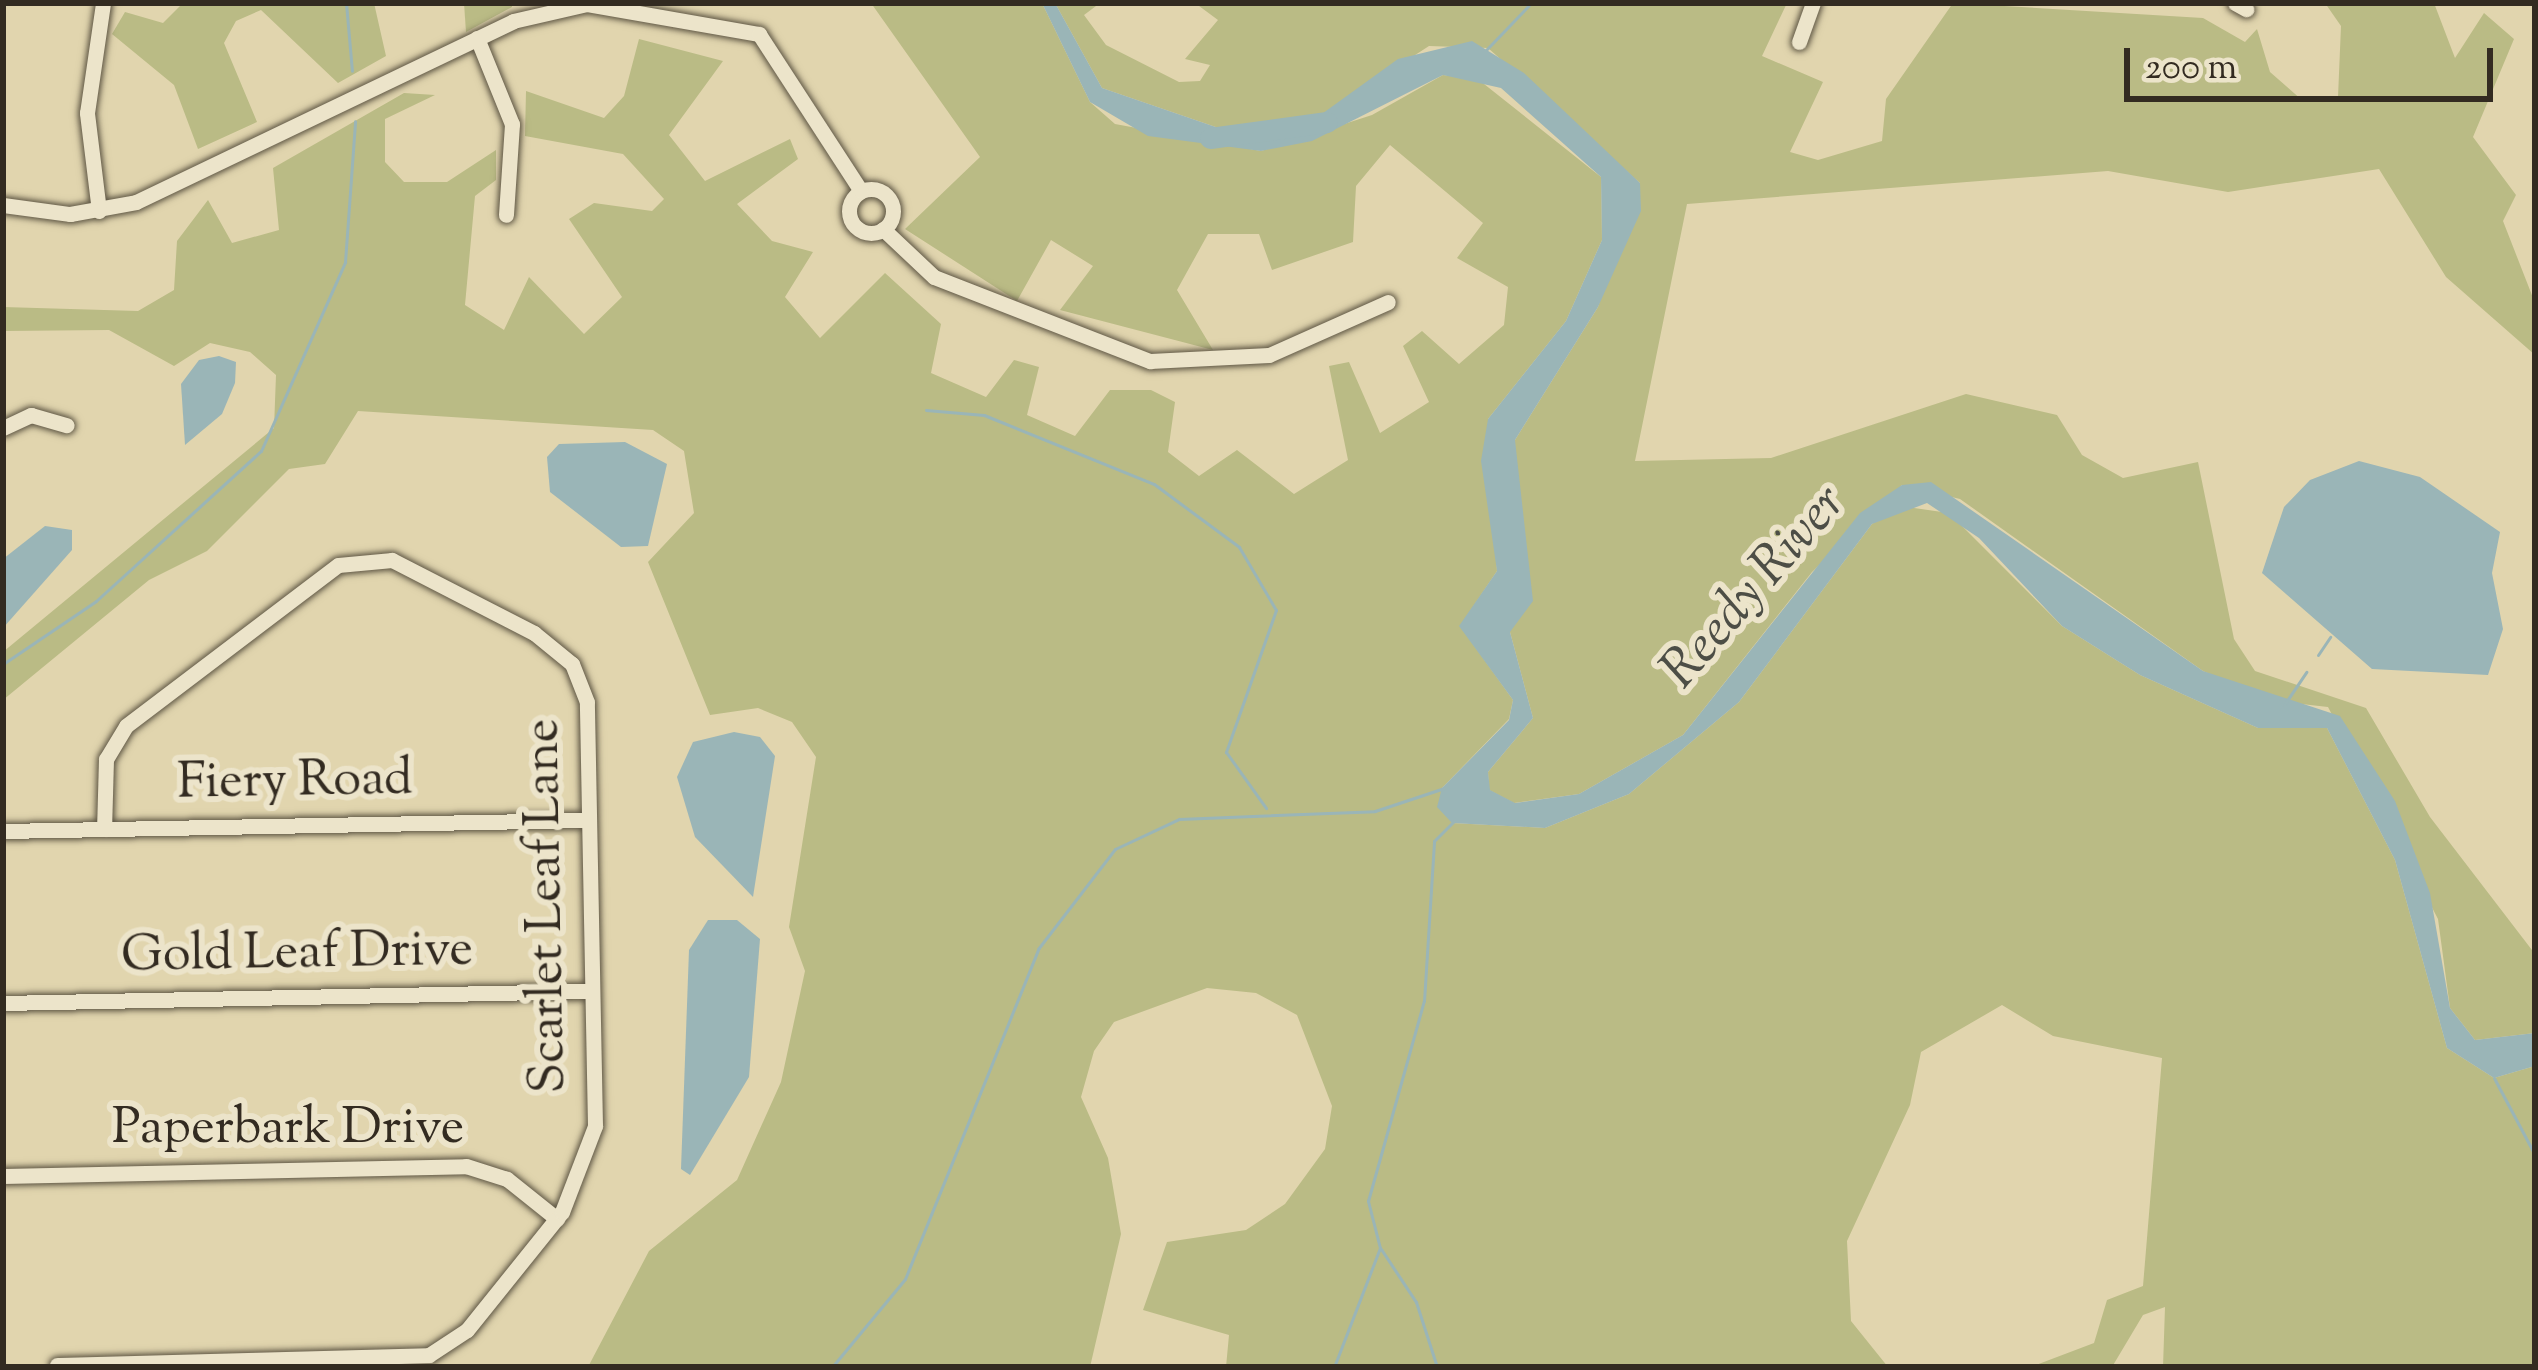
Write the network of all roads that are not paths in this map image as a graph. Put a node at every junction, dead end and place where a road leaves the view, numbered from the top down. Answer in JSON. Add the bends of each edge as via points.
{"nodes":[{"id":1,"x":103,"y":3,"type":"edge"},
{"id":2,"x":1813,"y":3,"type":"edge"},
{"id":3,"x":477,"y":38,"type":"junction"},
{"id":4,"x":1798,"y":42,"type":"dead end"},
{"id":5,"x":861,"y":191,"type":"junction"},
{"id":6,"x":3,"y":205,"type":"edge"},
{"id":7,"x":99,"y":212,"type":"junction"},
{"id":8,"x":506,"y":215,"type":"dead end"},
{"id":9,"x":883,"y":230,"type":"junction"},
{"id":10,"x":1388,"y":302,"type":"dead end"},
{"id":11,"x":67,"y":425,"type":"dead end"},
{"id":12,"x":3,"y":428,"type":"edge"},
{"id":13,"x":589,"y":820,"type":"junction"},
{"id":14,"x":104,"y":830,"type":"junction"},
{"id":15,"x":3,"y":831,"type":"edge"},
{"id":16,"x":592,"y":991,"type":"junction"},
{"id":17,"x":3,"y":1003,"type":"edge"},
{"id":18,"x":3,"y":1175,"type":"edge"},
{"id":19,"x":557,"y":1219,"type":"junction"},
{"id":20,"x":57,"y":1365,"type":"edge"}],
"edges":[{"from":1,"to":7,"type":"street","via":[[87,113]]},
{"from":2,"to":4,"type":"street"},
{"from":3,"to":5,"type":"street","via":[[586,4],[738,24],[776,51]]},
{"from":3,"to":7,"type":"street"},
{"from":3,"to":8,"type":"street","via":[[512,124]]},
{"from":5,"to":9,"type":"street","via":[[889,198]]},
{"from":5,"to":9,"type":"street","via":[[851,220]]},
{"from":6,"to":7,"type":"street"},
{"from":9,"to":10,"type":"street","via":[[934,277],[1150,361],[1269,355]]},
{"from":11,"to":12,"type":"street","via":[[31,415]]},
{"from":13,"to":14,"type":"street","name":"Fiery Road"},
{"from":13,"to":14,"type":"street","name":"Scarlet Leaf Lane","via":[[587,702],[563,654],[411,568],[366,558],[326,571],[127,726],[106,759]]},
{"from":13,"to":16,"type":"street","name":"Scarlet Leaf Lane"},
{"from":14,"to":15,"type":"street","name":"Fiery Road"},
{"from":16,"to":17,"type":"street","name":"Gold Leaf Drive"},
{"from":16,"to":19,"type":"street","name":"Scarlet Leaf Lane","via":[[593,1142]]},
{"from":18,"to":19,"type":"street","name":"Paperbark Drive","via":[[466,1166],[507,1179]]},
{"from":19,"to":20,"type":"street","name":"Scarlet Leaf Lane","via":[[467,1330],[429,1355]]}]}
